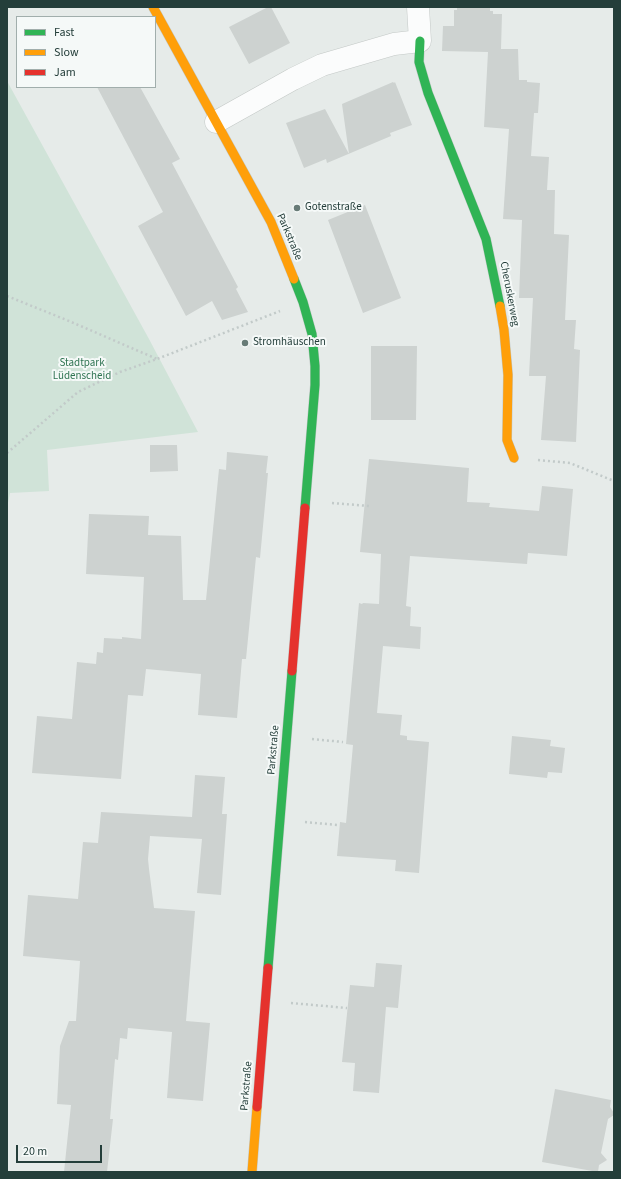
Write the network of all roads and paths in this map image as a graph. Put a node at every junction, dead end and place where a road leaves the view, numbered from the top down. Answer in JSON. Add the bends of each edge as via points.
{"nodes":[{"id":1,"x":153,"y":7,"type":"edge"},
{"id":2,"x":418,"y":7,"type":"edge"},
{"id":3,"x":420,"y":41,"type":"junction"},
{"id":4,"x":216,"y":122,"type":"junction"},
{"id":5,"x":7,"y":296,"type":"edge"},
{"id":6,"x":303,"y":302,"type":"junction"},
{"id":7,"x":157,"y":359,"type":"junction"},
{"id":8,"x":7,"y":453,"type":"edge"},
{"id":9,"x":514,"y":458,"type":"joint"},
{"id":10,"x":614,"y":481,"type":"edge"},
{"id":11,"x":306,"y":500,"type":"junction"},
{"id":12,"x":369,"y":506,"type":"dead end"},
{"id":13,"x":321,"y":740,"type":"dead end"},
{"id":14,"x":343,"y":742,"type":"dead end"},
{"id":15,"x":315,"y":823,"type":"dead end"},
{"id":16,"x":336,"y":825,"type":"dead end"},
{"id":17,"x":266,"y":1001,"type":"junction"},
{"id":18,"x":347,"y":1008,"type":"dead end"},
{"id":19,"x":252,"y":1172,"type":"edge"}],
"edges":[{"from":1,"to":4,"type":"street","name":"Parkstraße"},
{"from":2,"to":3,"type":"street"},
{"from":3,"to":4,"type":"street","via":[[394,44],[322,65]]},
{"from":3,"to":9,"type":"street","name":"Cheruskerweg","via":[[419,62],[428,93],[486,239],[504,330],[508,375],[507,440]]},
{"from":4,"to":6,"type":"street","name":"Parkstraße","via":[[271,222]]},
{"from":5,"to":7,"type":"path"},
{"from":6,"to":7,"type":"path"},
{"from":6,"to":11,"type":"street","name":"Parkstraße","via":[[312,334],[315,385]]},
{"from":7,"to":8,"type":"path","via":[[120,372],[78,392]]},
{"from":9,"to":10,"type":"path","via":[[570,463]]},
{"from":11,"to":12,"type":"path"},
{"from":11,"to":17,"type":"street","name":"Parkstraße"},
{"from":13,"to":14,"type":"path"},
{"from":15,"to":16,"type":"path"},
{"from":17,"to":18,"type":"path"},
{"from":17,"to":19,"type":"street","name":"Parkstraße"}]}
